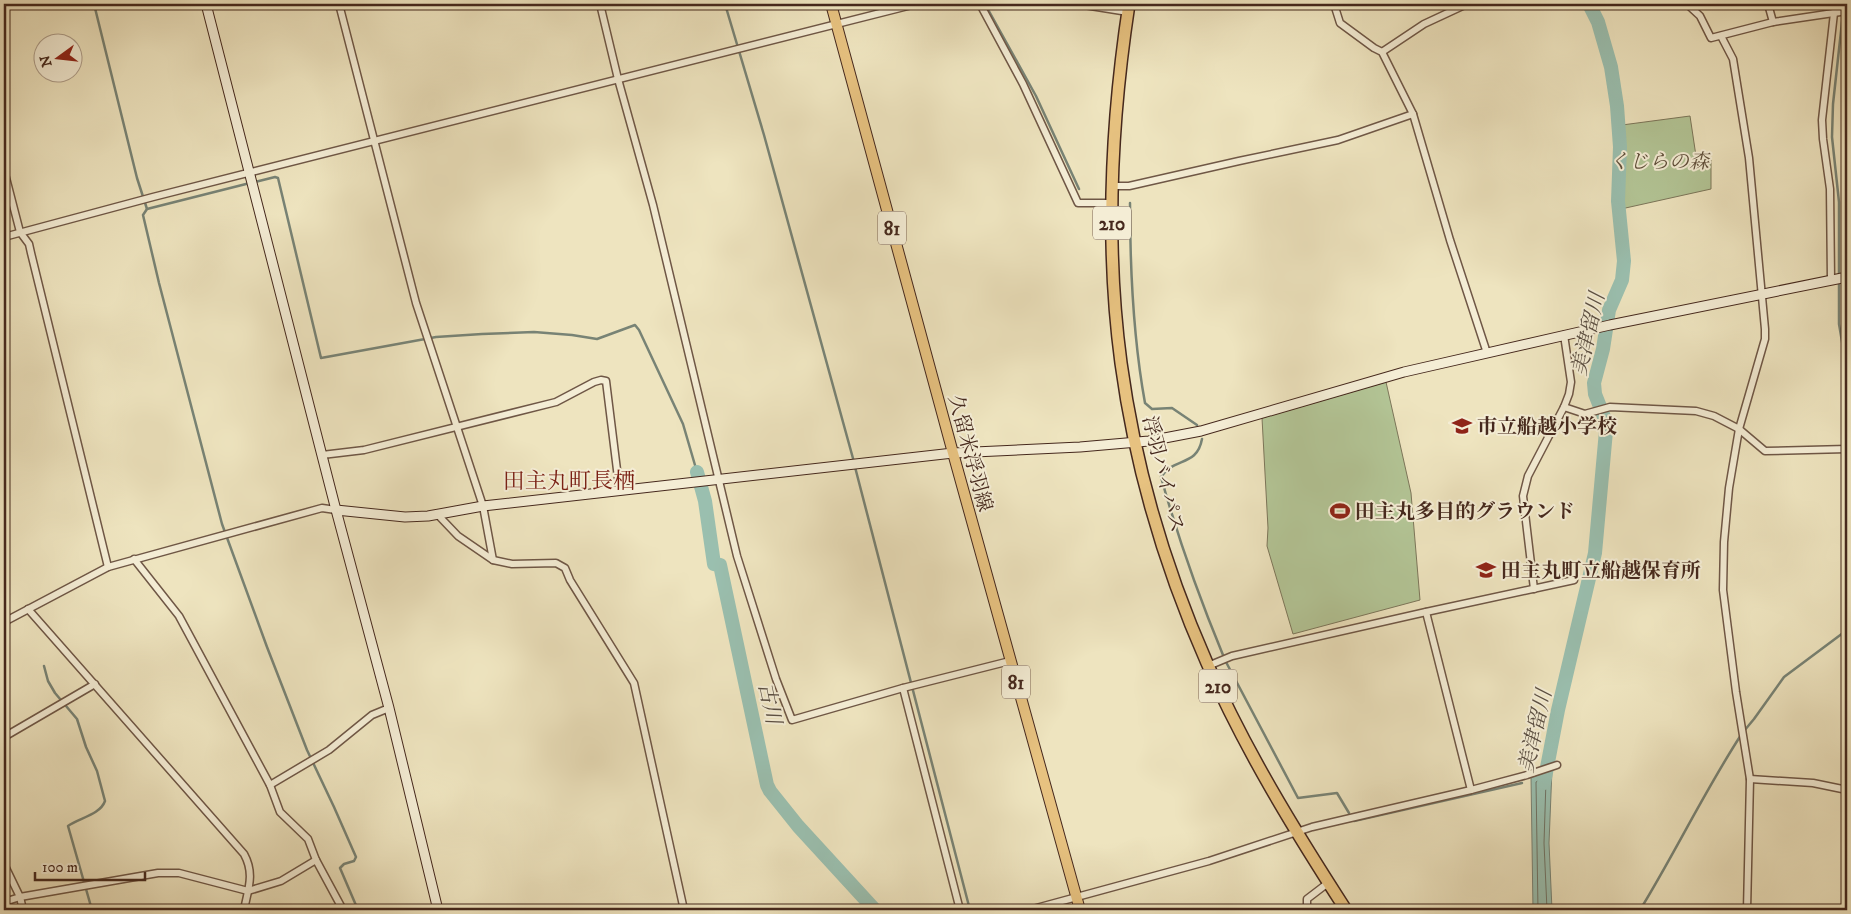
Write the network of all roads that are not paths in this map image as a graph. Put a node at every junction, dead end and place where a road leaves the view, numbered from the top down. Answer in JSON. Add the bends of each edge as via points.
{"nodes":[{"id":1,"x":206,"y":4,"type":"edge"},
{"id":2,"x":339,"y":4,"type":"edge"},
{"id":3,"x":600,"y":4,"type":"edge"},
{"id":4,"x":832,"y":4,"type":"edge"},
{"id":5,"x":916,"y":4,"type":"edge"},
{"id":6,"x":980,"y":4,"type":"edge"},
{"id":7,"x":1078,"y":4,"type":"edge"},
{"id":8,"x":1334,"y":4,"type":"edge"},
{"id":9,"x":1467,"y":4,"type":"edge"},
{"id":10,"x":1687,"y":4,"type":"edge"},
{"id":11,"x":1768,"y":4,"type":"edge"},
{"id":12,"x":1129,"y":8,"type":"edge"},
{"id":13,"x":1847,"y":11,"type":"edge"},
{"id":14,"x":1834,"y":13,"type":"junction"},
{"id":15,"x":1774,"y":22,"type":"junction"},
{"id":16,"x":837,"y":23,"type":"junction"},
{"id":17,"x":1722,"y":36,"type":"junction"},
{"id":18,"x":1382,"y":52,"type":"junction"},
{"id":19,"x":618,"y":79,"type":"junction"},
{"id":20,"x":1413,"y":114,"type":"junction"},
{"id":21,"x":376,"y":141,"type":"junction"},
{"id":22,"x":4,"y":170,"type":"edge"},
{"id":23,"x":250,"y":173,"type":"junction"},
{"id":24,"x":1112,"y":186,"type":"junction"},
{"id":25,"x":1112,"y":203,"type":"junction"},
{"id":26,"x":20,"y":232,"type":"junction"},
{"id":27,"x":4,"y":237,"type":"edge"},
{"id":28,"x":1847,"y":277,"type":"edge"},
{"id":29,"x":1831,"y":280,"type":"junction"},
{"id":30,"x":1762,"y":294,"type":"junction"},
{"id":31,"x":1564,"y":335,"type":"junction"},
{"id":32,"x":1487,"y":353,"type":"junction"},
{"id":33,"x":1564,"y":407,"type":"junction"},
{"id":34,"x":458,"y":427,"type":"junction"},
{"id":35,"x":1739,"y":428,"type":"junction"},
{"id":36,"x":1136,"y":442,"type":"junction"},
{"id":37,"x":1847,"y":449,"type":"edge"},
{"id":38,"x":953,"y":452,"type":"junction"},
{"id":39,"x":322,"y":455,"type":"junction"},
{"id":40,"x":719,"y":479,"type":"junction"},
{"id":41,"x":624,"y":490,"type":"junction"},
{"id":42,"x":483,"y":506,"type":"junction"},
{"id":43,"x":336,"y":510,"type":"junction"},
{"id":44,"x":438,"y":515,"type":"junction"},
{"id":45,"x":134,"y":559,"type":"junction"},
{"id":46,"x":493,"y":560,"type":"junction"},
{"id":47,"x":108,"y":567,"type":"junction"},
{"id":48,"x":1574,"y":580,"type":"dead end"},
{"id":49,"x":1534,"y":589,"type":"junction"},
{"id":50,"x":28,"y":609,"type":"junction"},
{"id":51,"x":1426,"y":612,"type":"junction"},
{"id":52,"x":4,"y":622,"type":"edge"},
{"id":53,"x":1010,"y":661,"type":"junction"},
{"id":54,"x":1208,"y":666,"type":"junction"},
{"id":55,"x":94,"y":684,"type":"junction"},
{"id":56,"x":903,"y":688,"type":"junction"},
{"id":57,"x":389,"y":708,"type":"junction"},
{"id":58,"x":4,"y":737,"type":"edge"},
{"id":59,"x":1556,"y":765,"type":"dead end"},
{"id":60,"x":1750,"y":779,"type":"junction"},
{"id":61,"x":270,"y":785,"type":"junction"},
{"id":62,"x":1471,"y":790,"type":"junction"},
{"id":63,"x":1847,"y":790,"type":"edge"},
{"id":64,"x":1297,"y":832,"type":"junction"},
{"id":65,"x":316,"y":860,"type":"junction"},
{"id":66,"x":4,"y":864,"type":"edge"},
{"id":67,"x":1328,"y":883,"type":"junction"},
{"id":68,"x":248,"y":890,"type":"junction"},
{"id":69,"x":20,"y":897,"type":"junction"},
{"id":70,"x":1076,"y":897,"type":"junction"},
{"id":71,"x":4,"y":902,"type":"edge"},
{"id":72,"x":23,"y":910,"type":"edge"},
{"id":73,"x":244,"y":910,"type":"edge"},
{"id":74,"x":343,"y":910,"type":"edge"},
{"id":75,"x":438,"y":910,"type":"edge"},
{"id":76,"x":684,"y":910,"type":"edge"},
{"id":77,"x":960,"y":910,"type":"edge"},
{"id":78,"x":1028,"y":910,"type":"edge"},
{"id":79,"x":1080,"y":910,"type":"edge"},
{"id":80,"x":1307,"y":910,"type":"edge"},
{"id":81,"x":1346,"y":910,"type":"edge"},
{"id":82,"x":1747,"y":910,"type":"edge"}],
"edges":[{"from":1,"to":23,"type":"street"},
{"from":2,"to":21,"type":"street"},
{"from":3,"to":19,"type":"street"},
{"from":4,"to":16,"type":"main road","name":"久留米浮羽線","number":"81"},
{"from":5,"to":16,"type":"street"},
{"from":6,"to":25,"type":"street","via":[[1024,84],[1078,202]]},
{"from":7,"to":12,"type":"street"},
{"from":8,"to":18,"type":"street","via":[[1340,23]]},
{"from":9,"to":18,"type":"street","via":[[1424,24]]},
{"from":10,"to":17,"type":"street","via":[[1700,16],[1711,38]]},
{"from":11,"to":15,"type":"street"},
{"from":12,"to":24,"type":"highway","name":"浮羽バイパス","number":"210","via":[[1117,107]]},
{"from":13,"to":14,"type":"street"},
{"from":14,"to":15,"type":"street"},
{"from":14,"to":29,"type":"street","via":[[1822,120],[1830,189]]},
{"from":15,"to":17,"type":"street"},
{"from":16,"to":19,"type":"street"},
{"from":16,"to":38,"type":"main road","name":"久留米浮羽線","number":"81"},
{"from":17,"to":30,"type":"street","via":[[1733,59],[1749,158]]},
{"from":18,"to":20,"type":"street"},
{"from":19,"to":21,"type":"street"},
{"from":19,"to":40,"type":"street","via":[[653,205]]},
{"from":20,"to":24,"type":"street","via":[[1338,140],[1129,186]]},
{"from":20,"to":32,"type":"street"},
{"from":21,"to":23,"type":"street"},
{"from":21,"to":34,"type":"street","via":[[416,303]]},
{"from":22,"to":26,"type":"street"},
{"from":23,"to":26,"type":"street"},
{"from":23,"to":39,"type":"street"},
{"from":24,"to":25,"type":"highway","name":"浮羽バイパス","number":"210"},
{"from":25,"to":36,"type":"highway","name":"浮羽バイパス","number":"210","via":[[1121,364]]},
{"from":26,"to":27,"type":"street"},
{"from":26,"to":47,"type":"street","via":[[29,244]]},
{"from":28,"to":29,"type":"street"},
{"from":29,"to":30,"type":"street"},
{"from":30,"to":31,"type":"street"},
{"from":30,"to":35,"type":"street","via":[[1765,339]]},
{"from":31,"to":32,"type":"street"},
{"from":31,"to":33,"type":"street","via":[[1571,382]]},
{"from":32,"to":36,"type":"street","via":[[1404,372],[1201,431]]},
{"from":33,"to":35,"type":"street","via":[[1585,414],[1610,407],[1696,411]]},
{"from":33,"to":49,"type":"street","via":[[1528,476],[1524,496]]},
{"from":34,"to":39,"type":"street","via":[[364,450]]},
{"from":34,"to":41,"type":"street","via":[[556,402],[594,382],[606,381],[618,478]]},
{"from":34,"to":42,"type":"street"},
{"from":35,"to":37,"type":"street","via":[[1765,451]]},
{"from":35,"to":60,"type":"street","via":[[1729,488],[1723,590]]},
{"from":36,"to":38,"type":"street"},
{"from":36,"to":54,"type":"highway","name":"浮羽バイパス","number":"210","via":[[1164,551]]},
{"from":38,"to":40,"type":"street"},
{"from":38,"to":53,"type":"main road","name":"久留米浮羽線","number":"81"},
{"from":39,"to":43,"type":"street"},
{"from":40,"to":41,"type":"street"},
{"from":40,"to":56,"type":"street","via":[[737,556],[792,720]]},
{"from":41,"to":42,"type":"street"},
{"from":42,"to":44,"type":"street"},
{"from":42,"to":46,"type":"street"},
{"from":43,"to":44,"type":"street","via":[[405,517]]},
{"from":43,"to":45,"type":"street","via":[[322,508]]},
{"from":43,"to":57,"type":"street"},
{"from":44,"to":46,"type":"street","via":[[458,536]]},
{"from":45,"to":47,"type":"street"},
{"from":45,"to":61,"type":"street","via":[[179,616]]},
{"from":46,"to":76,"type":"street","via":[[512,564],[556,563],[565,568],[634,683]]},
{"from":47,"to":50,"type":"street"},
{"from":48,"to":49,"type":"street"},
{"from":49,"to":51,"type":"street"},
{"from":50,"to":52,"type":"street"},
{"from":50,"to":55,"type":"street"},
{"from":51,"to":54,"type":"street","via":[[1232,656]]},
{"from":51,"to":62,"type":"street"},
{"from":53,"to":56,"type":"street"},
{"from":53,"to":70,"type":"main road","name":"久留米浮羽線","number":"81"},
{"from":54,"to":64,"type":"highway","name":"浮羽バイパス","number":"210","via":[[1234,721]]},
{"from":55,"to":58,"type":"street"},
{"from":55,"to":68,"type":"street","via":[[244,854],[251,874]]},
{"from":56,"to":77,"type":"street"},
{"from":57,"to":61,"type":"street","via":[[372,715],[329,750]]},
{"from":57,"to":75,"type":"street"},
{"from":59,"to":62,"type":"street"},
{"from":60,"to":63,"type":"street","via":[[1813,783]]},
{"from":60,"to":82,"type":"street"},
{"from":61,"to":65,"type":"street","via":[[280,812],[308,839]]},
{"from":62,"to":64,"type":"street"},
{"from":64,"to":67,"type":"highway","name":"浮羽バイパス","number":"210"},
{"from":64,"to":70,"type":"street","via":[[1209,861]]},
{"from":65,"to":68,"type":"street","via":[[281,881]]},
{"from":65,"to":74,"type":"street"},
{"from":66,"to":69,"type":"street"},
{"from":67,"to":80,"type":"street","via":[[1307,899]]},
{"from":67,"to":81,"type":"highway","name":"浮羽バイパス","number":"210"},
{"from":68,"to":69,"type":"street","via":[[179,873],[158,873]]},
{"from":68,"to":73,"type":"street"},
{"from":69,"to":71,"type":"street"},
{"from":69,"to":72,"type":"street"},
{"from":70,"to":78,"type":"street"},
{"from":70,"to":79,"type":"main road","name":"久留米浮羽線","number":"81"}]}
